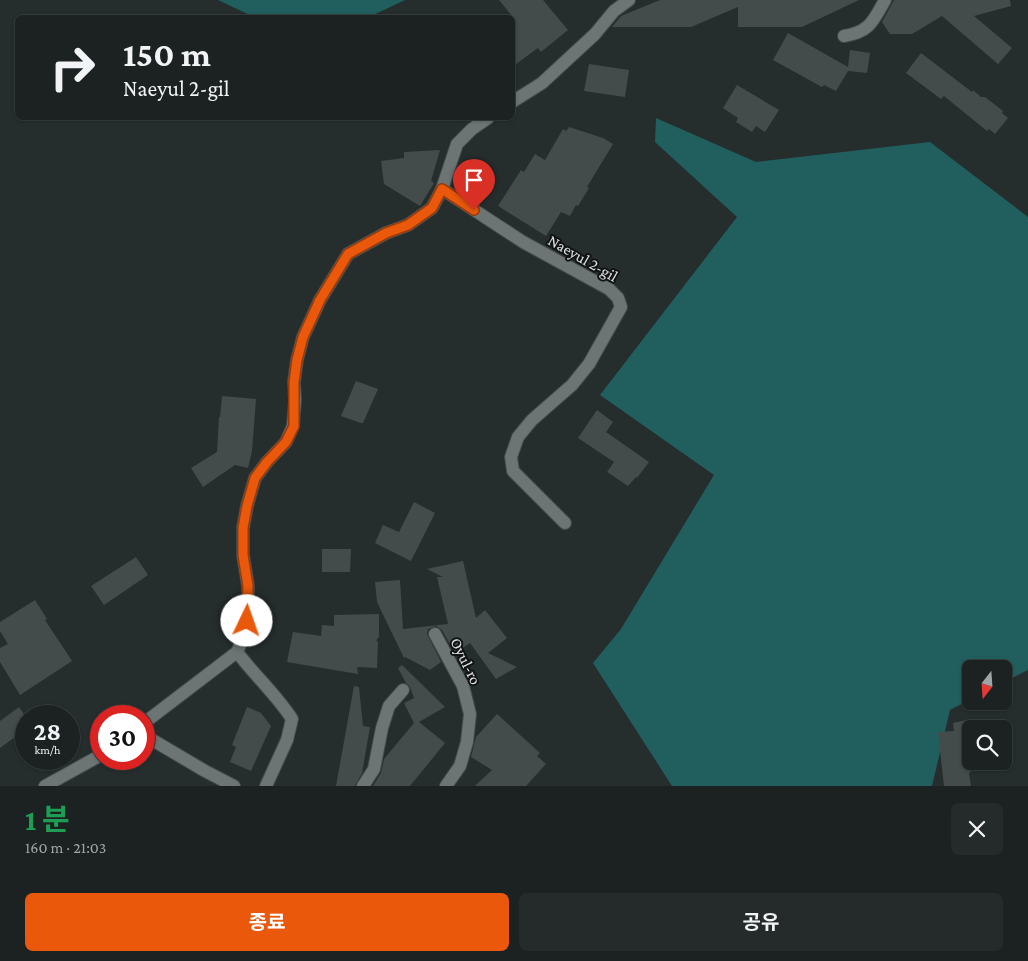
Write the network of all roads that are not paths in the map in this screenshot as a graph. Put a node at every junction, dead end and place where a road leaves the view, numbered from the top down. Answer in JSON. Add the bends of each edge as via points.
{"nodes":[{"id":1,"x":629,"y":0,"type":"edge"},
{"id":2,"x":885,"y":0,"type":"edge"},
{"id":3,"x":844,"y":36,"type":"dead end"},
{"id":4,"x":515,"y":100,"type":"edge"},
{"id":5,"x":485,"y":120,"type":"edge"},
{"id":6,"x":442,"y":189,"type":"junction"},
{"id":7,"x":565,"y":523,"type":"dead end"},
{"id":8,"x":435,"y":634,"type":"dead end"},
{"id":9,"x":237,"y":652,"type":"junction"},
{"id":10,"x":403,"y":690,"type":"dead end"},
{"id":11,"x":155,"y":715,"type":"edge"},
{"id":12,"x":155,"y":741,"type":"edge"},
{"id":13,"x":90,"y":761,"type":"edge"},
{"id":14,"x":45,"y":786,"type":"edge"},
{"id":15,"x":234,"y":786,"type":"edge"},
{"id":16,"x":266,"y":786,"type":"edge"},
{"id":17,"x":363,"y":786,"type":"edge"},
{"id":18,"x":446,"y":786,"type":"edge"}],
"edges":[{"from":1,"to":4,"type":"street","via":[[542,83]]},
{"from":2,"to":3,"type":"street","via":[[866,29]]},
{"from":5,"to":6,"type":"street","via":[[457,144]]},
{"from":6,"to":7,"type":"street","name":"Naeyul 2-gil","via":[[523,242],[609,289],[618,298],[621,307],[589,364],[518,436],[511,457],[513,471]]},
{"from":6,"to":9,"type":"street","via":[[432,208],[408,225],[348,254],[320,300],[303,337],[294,382],[294,426],[286,442],[255,478],[247,506],[243,555],[248,609],[246,632]]},
{"from":8,"to":18,"type":"street","name":"Oyul-ro","via":[[463,686],[470,714],[460,766]]},
{"from":9,"to":11,"type":"street"},
{"from":9,"to":16,"type":"street","via":[[292,719],[287,740]]},
{"from":10,"to":17,"type":"street","via":[[389,706],[374,769]]},
{"from":12,"to":15,"type":"street"},
{"from":13,"to":14,"type":"street"}]}
